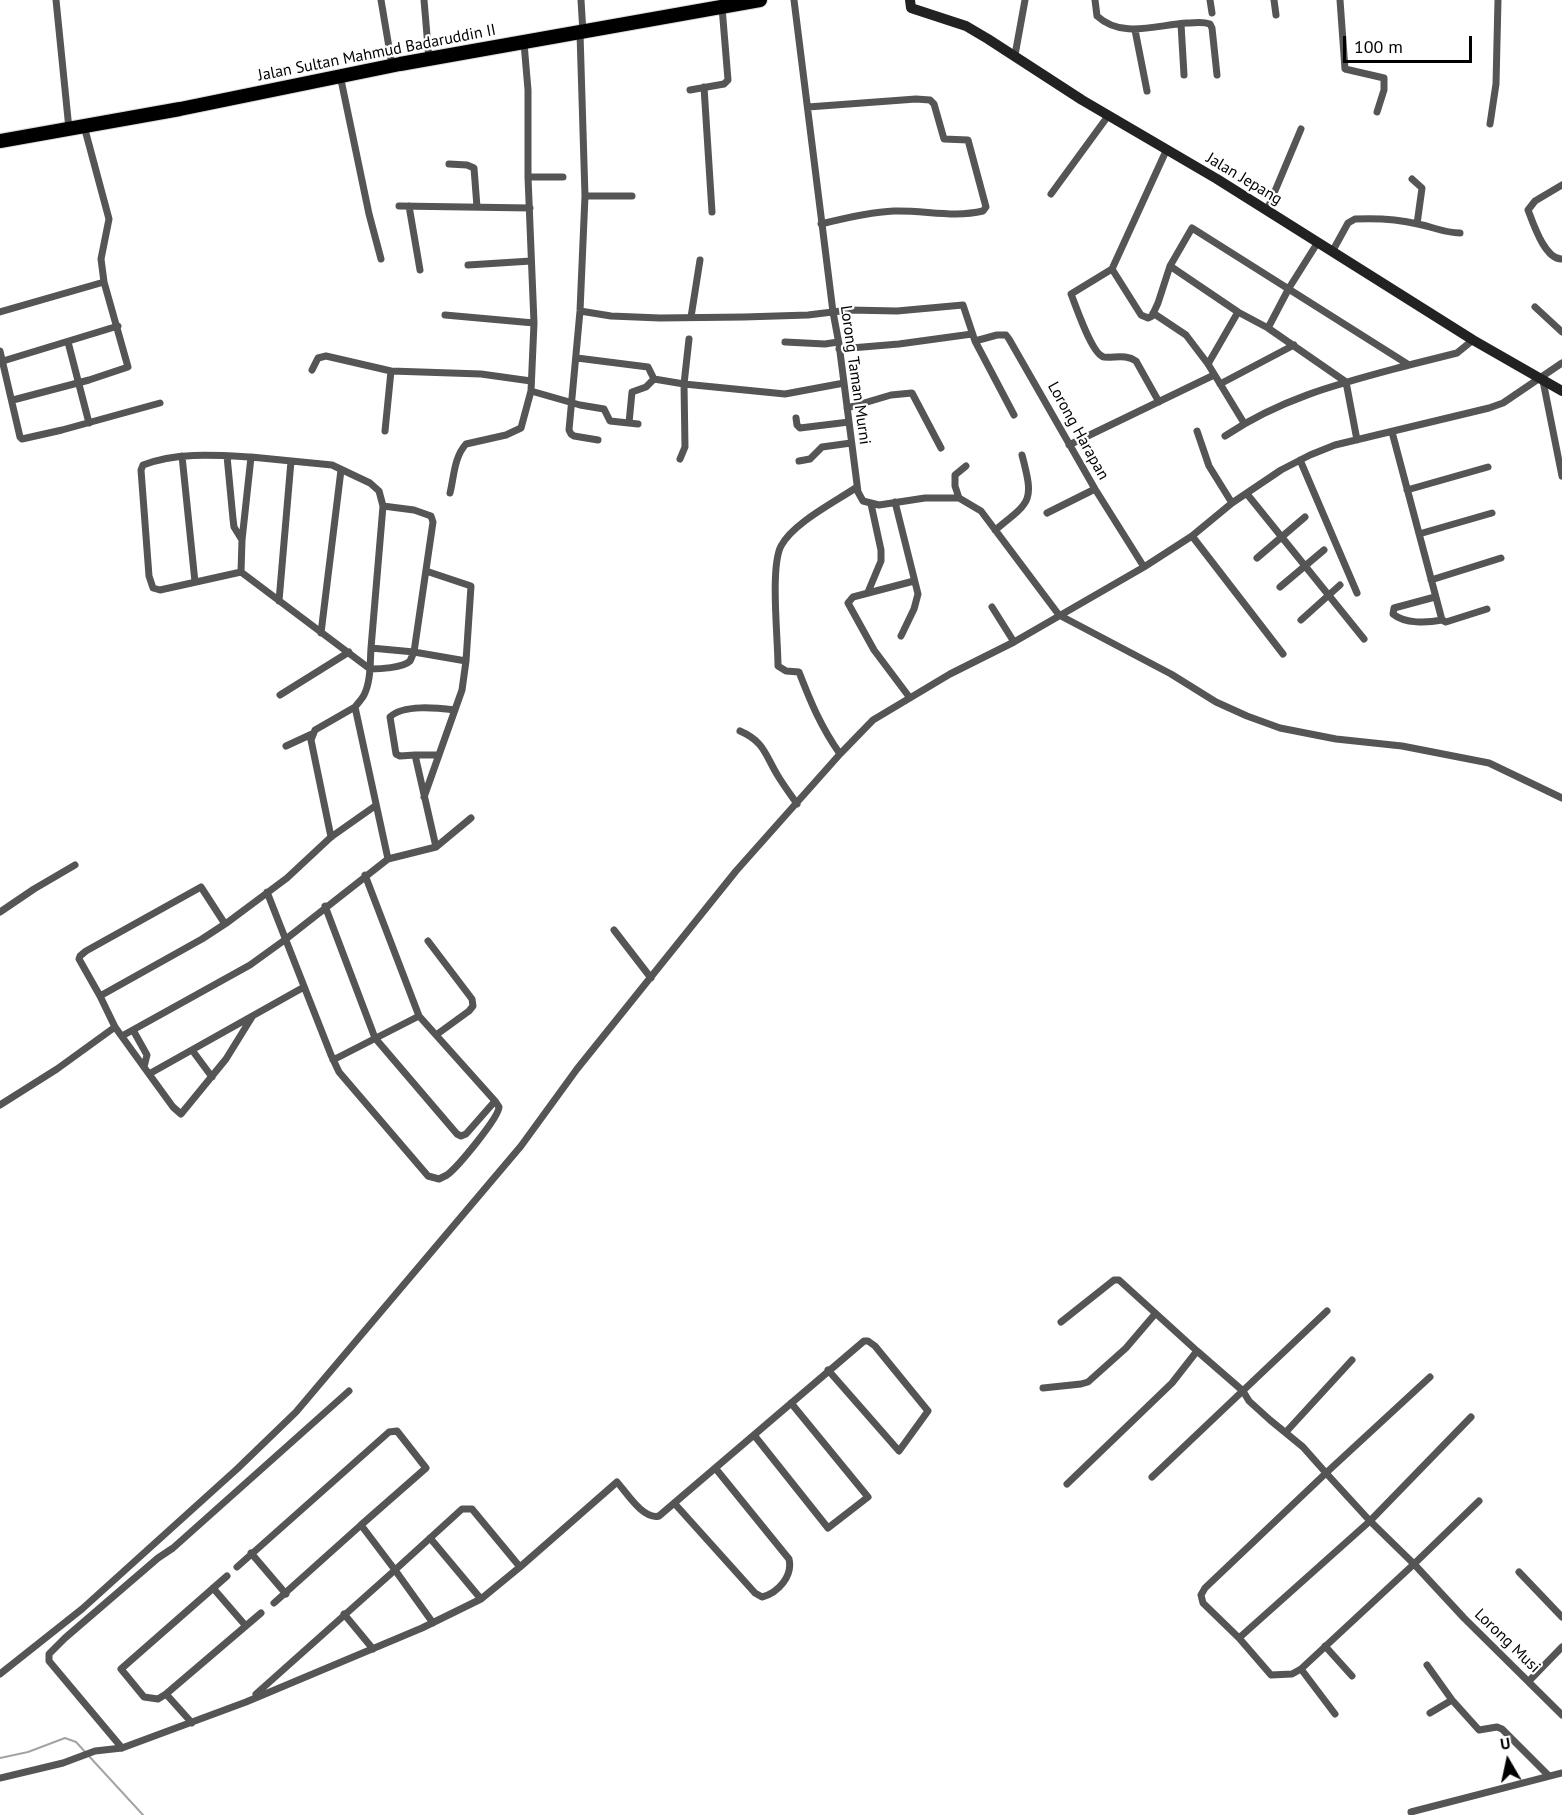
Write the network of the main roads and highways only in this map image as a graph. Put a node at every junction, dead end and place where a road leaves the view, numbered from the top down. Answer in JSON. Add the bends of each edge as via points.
{"nodes":[{"id":1,"x":760,"y":0,"type":"edge"},
{"id":2,"x":0,"y":141,"type":"edge"}],
"edges":[{"from":1,"to":2,"type":"highway","name":"Jalan Sultan Mahmud Badaruddin II"}]}
